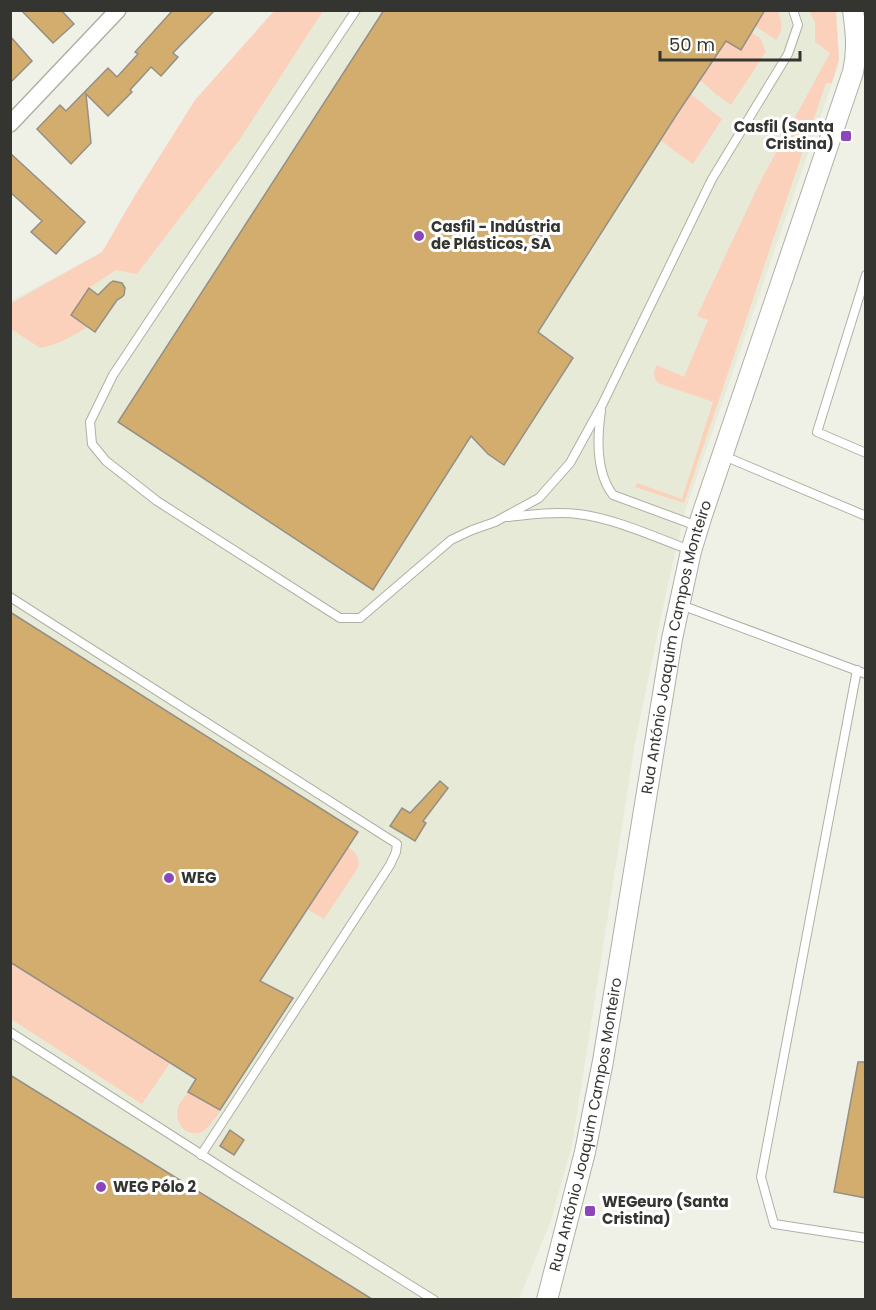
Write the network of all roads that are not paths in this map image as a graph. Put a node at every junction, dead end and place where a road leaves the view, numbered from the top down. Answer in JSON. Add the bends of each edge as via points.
{"nodes":[{"id":1,"x":118,"y":10,"type":"edge"},
{"id":2,"x":356,"y":10,"type":"edge"},
{"id":3,"x":793,"y":10,"type":"edge"},
{"id":4,"x":853,"y":10,"type":"edge"},
{"id":5,"x":10,"y":124,"type":"edge"},
{"id":6,"x":866,"y":275,"type":"edge"},
{"id":7,"x":602,"y":405,"type":"junction"},
{"id":8,"x":866,"y":453,"type":"edge"},
{"id":9,"x":722,"y":456,"type":"junction"},
{"id":10,"x":866,"y":516,"type":"edge"},
{"id":11,"x":503,"y":518,"type":"junction"},
{"id":12,"x":698,"y":527,"type":"junction"},
{"id":13,"x":692,"y":551,"type":"junction"},
{"id":14,"x":10,"y":597,"type":"edge"},
{"id":15,"x":680,"y":604,"type":"junction"},
{"id":16,"x":856,"y":670,"type":"junction"},
{"id":17,"x":866,"y":674,"type":"edge"},
{"id":18,"x":10,"y":1032,"type":"edge"},
{"id":19,"x":201,"y":1155,"type":"junction"},
{"id":20,"x":866,"y":1238,"type":"edge"},
{"id":21,"x":434,"y":1299,"type":"edge"},
{"id":22,"x":547,"y":1299,"type":"edge"}],
"edges":[{"from":1,"to":5,"type":"street"},
{"from":2,"to":11,"type":"lane","via":[[113,375],[90,422],[92,444],[106,461],[157,501],[340,618],[360,618],[451,540]]},
{"from":3,"to":7,"type":"lane","via":[[798,25],[788,54],[712,179]]},
{"from":4,"to":9,"type":"street","name":"Rua António Joaquim Campos Monteiro","via":[[857,43],[853,72]]},
{"from":6,"to":8,"type":"lane","via":[[817,432]]},
{"from":7,"to":11,"type":"lane","via":[[570,463],[539,498]]},
{"from":7,"to":12,"type":"lane","via":[[600,463],[606,486],[613,495]]},
{"from":9,"to":10,"type":"lane"},
{"from":9,"to":12,"type":"street","name":"Rua António Joaquim Campos Monteiro"},
{"from":11,"to":13,"type":"lane","via":[[576,514],[604,519]]},
{"from":12,"to":13,"type":"street","name":"Rua António Joaquim Campos Monteiro"},
{"from":13,"to":15,"type":"street","name":"Rua António Joaquim Campos Monteiro"},
{"from":14,"to":19,"type":"lane","via":[[397,844],[390,865]]},
{"from":15,"to":16,"type":"lane"},
{"from":15,"to":22,"type":"street","name":"Rua António Joaquim Campos Monteiro","via":[[588,1141]]},
{"from":16,"to":17,"type":"lane"},
{"from":16,"to":20,"type":"lane","via":[[761,1177],[774,1224]]},
{"from":18,"to":19,"type":"lane"},
{"from":19,"to":21,"type":"lane"}]}
